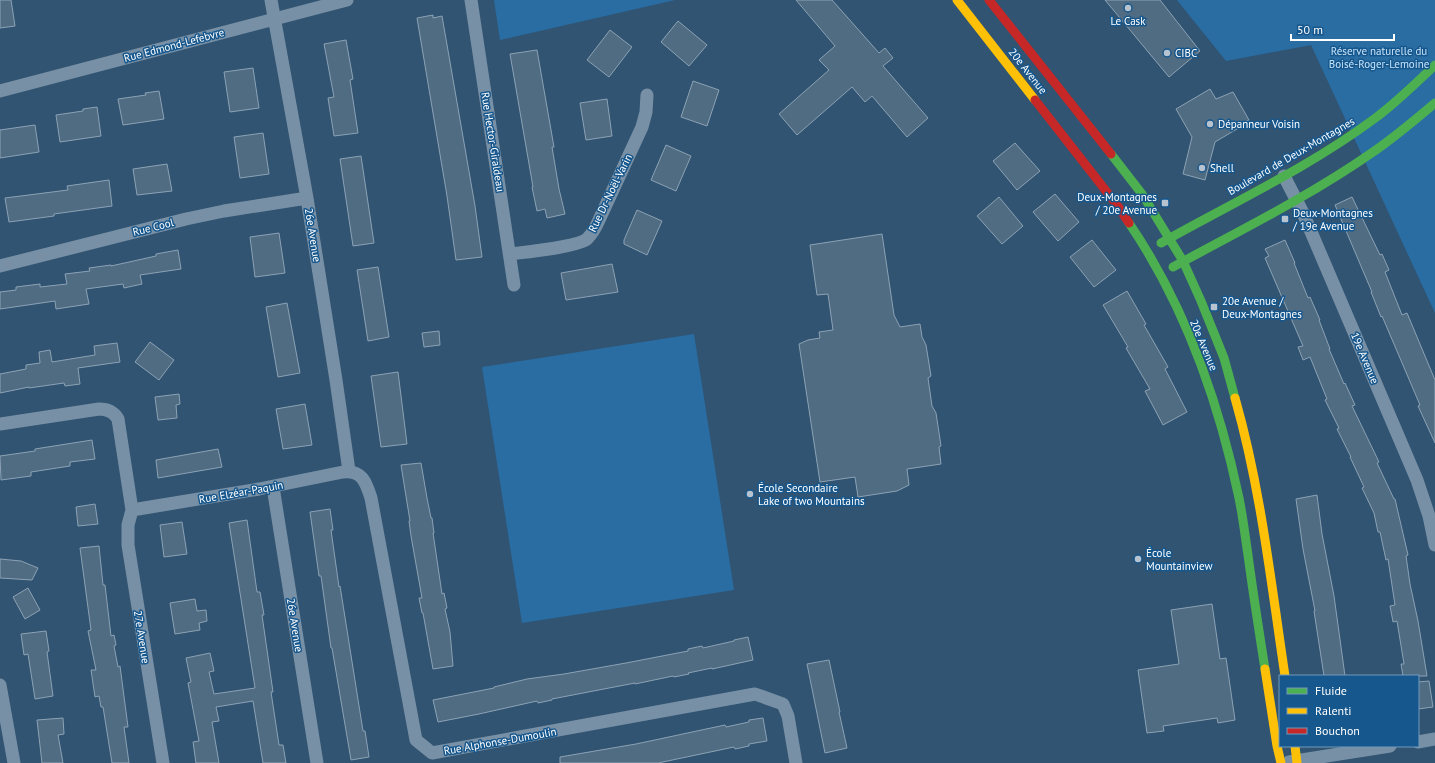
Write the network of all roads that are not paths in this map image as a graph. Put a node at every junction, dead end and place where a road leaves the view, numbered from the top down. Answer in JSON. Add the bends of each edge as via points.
{"nodes":[{"id":1,"x":271,"y":0,"type":"edge"},
{"id":2,"x":348,"y":0,"type":"edge"},
{"id":3,"x":471,"y":0,"type":"edge"},
{"id":4,"x":957,"y":0,"type":"edge"},
{"id":5,"x":989,"y":0,"type":"edge"},
{"id":6,"x":274,"y":19,"type":"junction"},
{"id":7,"x":1435,"y":65,"type":"edge"},
{"id":8,"x":0,"y":90,"type":"edge"},
{"id":9,"x":647,"y":95,"type":"dead end"},
{"id":10,"x":1435,"y":103,"type":"edge"},
{"id":11,"x":1284,"y":176,"type":"junction"},
{"id":12,"x":307,"y":198,"type":"junction"},
{"id":13,"x":1297,"y":200,"type":"junction"},
{"id":14,"x":1170,"y":238,"type":"junction"},
{"id":15,"x":1148,"y":251,"type":"junction"},
{"id":16,"x":510,"y":254,"type":"junction"},
{"id":17,"x":1183,"y":261,"type":"junction"},
{"id":18,"x":0,"y":266,"type":"edge"},
{"id":19,"x":1160,"y":274,"type":"junction"},
{"id":20,"x":514,"y":285,"type":"dead end"},
{"id":21,"x":0,"y":424,"type":"edge"},
{"id":22,"x":349,"y":472,"type":"junction"},
{"id":23,"x":273,"y":487,"type":"junction"},
{"id":24,"x":132,"y":510,"type":"junction"},
{"id":25,"x":1435,"y":545,"type":"edge"},
{"id":26,"x":1285,"y":675,"type":"edge"},
{"id":27,"x":0,"y":685,"type":"edge"},
{"id":28,"x":1435,"y":739,"type":"edge"},
{"id":29,"x":1419,"y":742,"type":"edge"},
{"id":30,"x":1296,"y":747,"type":"edge"},
{"id":31,"x":1384,"y":747,"type":"edge"},
{"id":32,"x":1297,"y":762,"type":"edge"},
{"id":33,"x":14,"y":763,"type":"edge"},
{"id":34,"x":163,"y":763,"type":"edge"},
{"id":35,"x":317,"y":763,"type":"edge"},
{"id":36,"x":796,"y":763,"type":"edge"},
{"id":37,"x":1281,"y":763,"type":"edge"}],
"edges":[{"from":1,"to":6,"type":"street","name":"26e Avenue"},
{"from":2,"to":6,"type":"street","name":"Rue Edmond-Lefebvre"},
{"from":3,"to":16,"type":"street","name":"Rue Hector-Giraldeau"},
{"from":4,"to":15,"type":"street","name":"20e Avenue","via":[[1106,190]]},
{"from":5,"to":14,"type":"street","name":"20e Avenue","via":[[1135,184]]},
{"from":6,"to":8,"type":"street","name":"Rue Edmond-Lefebvre"},
{"from":6,"to":12,"type":"street","name":"26e Avenue"},
{"from":7,"to":11,"type":"street","name":"Boulevard de Deux-Montagnes","via":[[1367,125]]},
{"from":9,"to":16,"type":"street","name":"Rue Dr-Noël-Varin","via":[[642,127],[591,234],[572,245]]},
{"from":10,"to":13,"type":"street","via":[[1377,151]]},
{"from":11,"to":13,"type":"street","name":"19e Avenue"},
{"from":11,"to":14,"type":"street","name":"Boulevard de Deux-Montagnes"},
{"from":12,"to":18,"type":"street","name":"Rue Cool","via":[[205,214]]},
{"from":12,"to":22,"type":"street","name":"26e Avenue"},
{"from":13,"to":17,"type":"street"},
{"from":13,"to":25,"type":"street","name":"19e Avenue","via":[[1417,480]]},
{"from":14,"to":15,"type":"street","name":"Boulevard de Deux-Montagnes"},
{"from":14,"to":17,"type":"street","name":"20e Avenue"},
{"from":15,"to":19,"type":"street","name":"20e Avenue"},
{"from":16,"to":20,"type":"street","name":"Rue Hector-Giraldeau"},
{"from":17,"to":19,"type":"street"},
{"from":17,"to":26,"type":"street","name":"20e Avenue","via":[[1224,358],[1245,432],[1256,485]]},
{"from":19,"to":37,"type":"street","name":"20e Avenue","via":[[1196,353],[1231,464],[1239,499],[1276,746]]},
{"from":21,"to":24,"type":"street","via":[[93,410],[104,409],[113,412],[118,419]]},
{"from":22,"to":23,"type":"street","name":"Rue Elzéar-Paquin"},
{"from":22,"to":36,"type":"street","name":"Rue Alphonse-Dumoulin","via":[[359,475],[368,489],[416,740],[432,753],[755,694],[783,704],[788,716]]},
{"from":23,"to":24,"type":"street","name":"Rue Elzéar-Paquin"},
{"from":23,"to":35,"type":"street","name":"26e Avenue"},
{"from":24,"to":34,"type":"street","name":"27e Avenue","via":[[127,530],[128,546]]},
{"from":27,"to":33,"type":"street"},
{"from":28,"to":29,"type":"street"},
{"from":30,"to":32,"type":"street"},
{"from":31,"to":32,"type":"street"},
{"from":32,"to":37,"type":"street"}]}
